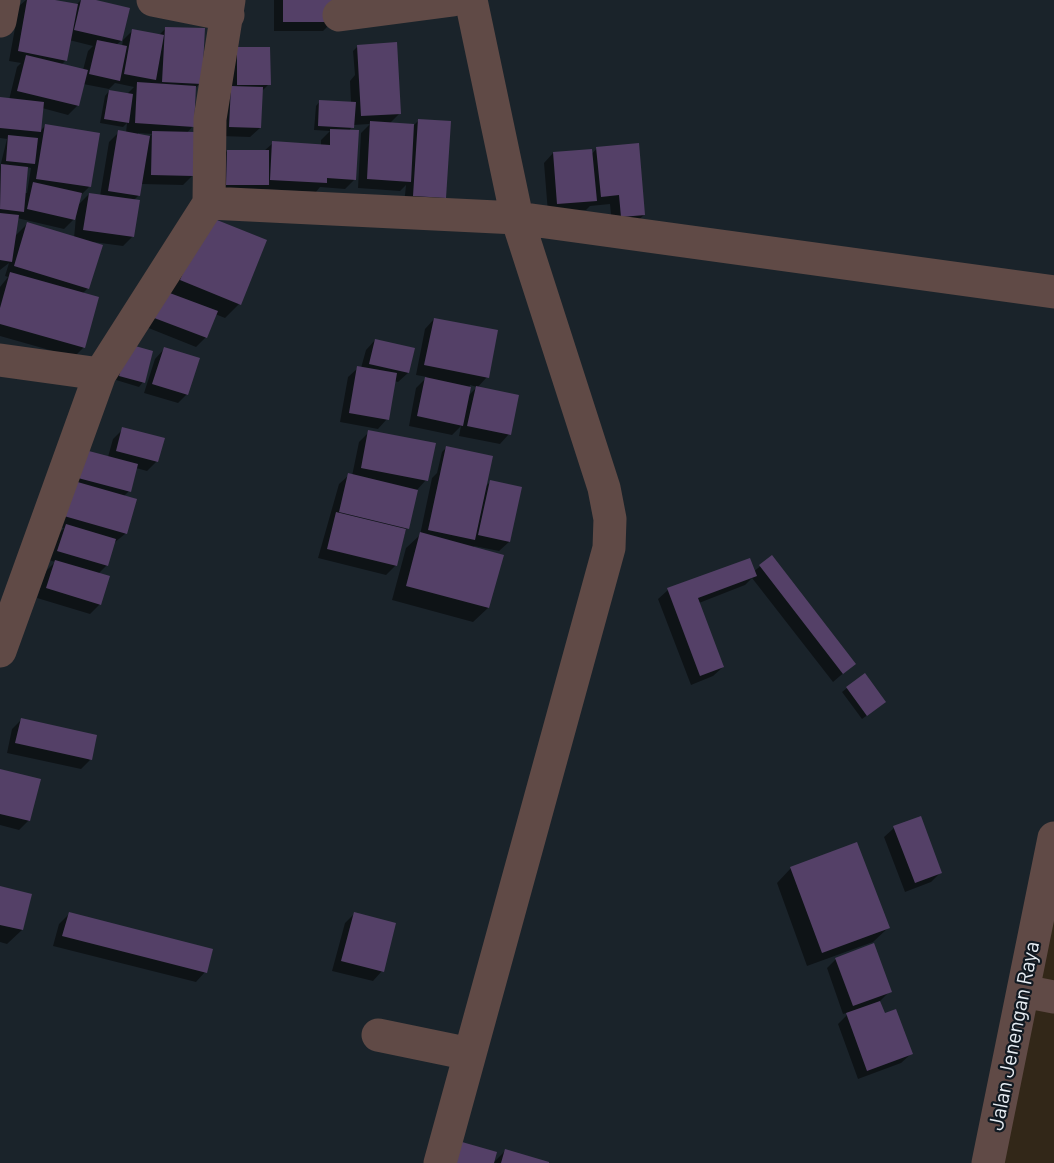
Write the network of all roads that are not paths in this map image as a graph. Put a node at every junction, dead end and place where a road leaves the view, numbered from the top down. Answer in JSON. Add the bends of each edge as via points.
{"nodes":[{"id":1,"x":4,"y":0,"type":"edge"},
{"id":2,"x":153,"y":0,"type":"edge"},
{"id":3,"x":453,"y":0,"type":"edge"},
{"id":4,"x":471,"y":0,"type":"edge"},
{"id":5,"x":228,"y":7,"type":"edge"},
{"id":6,"x":339,"y":15,"type":"dead end"},
{"id":7,"x":0,"y":21,"type":"edge"},
{"id":8,"x":209,"y":203,"type":"junction"},
{"id":9,"x":517,"y":218,"type":"junction"},
{"id":10,"x":1054,"y":292,"type":"edge"},
{"id":11,"x":0,"y":360,"type":"edge"},
{"id":12,"x":100,"y":374,"type":"junction"},
{"id":13,"x":0,"y":651,"type":"edge"},
{"id":14,"x":1054,"y":838,"type":"edge"},
{"id":15,"x":1039,"y":994,"type":"edge"},
{"id":16,"x":378,"y":1035,"type":"dead end"},
{"id":17,"x":470,"y":1054,"type":"junction"},
{"id":18,"x":440,"y":1163,"type":"edge"},
{"id":19,"x":988,"y":1163,"type":"edge"}],
"edges":[{"from":1,"to":7,"type":"street"},
{"from":2,"to":5,"type":"street"},
{"from":3,"to":6,"type":"street"},
{"from":4,"to":9,"type":"street"},
{"from":5,"to":8,"type":"street","via":[[210,119]]},
{"from":8,"to":9,"type":"street"},
{"from":8,"to":12,"type":"street"},
{"from":9,"to":10,"type":"street"},
{"from":9,"to":17,"type":"street","via":[[604,488],[609,548]]},
{"from":11,"to":12,"type":"street"},
{"from":12,"to":13,"type":"street"},
{"from":14,"to":15,"type":"street","name":"Jalan Jenengan Raya"},
{"from":15,"to":19,"type":"street","name":"Jalan Jenengan Raya"},
{"from":16,"to":17,"type":"street"},
{"from":17,"to":18,"type":"street"}]}
